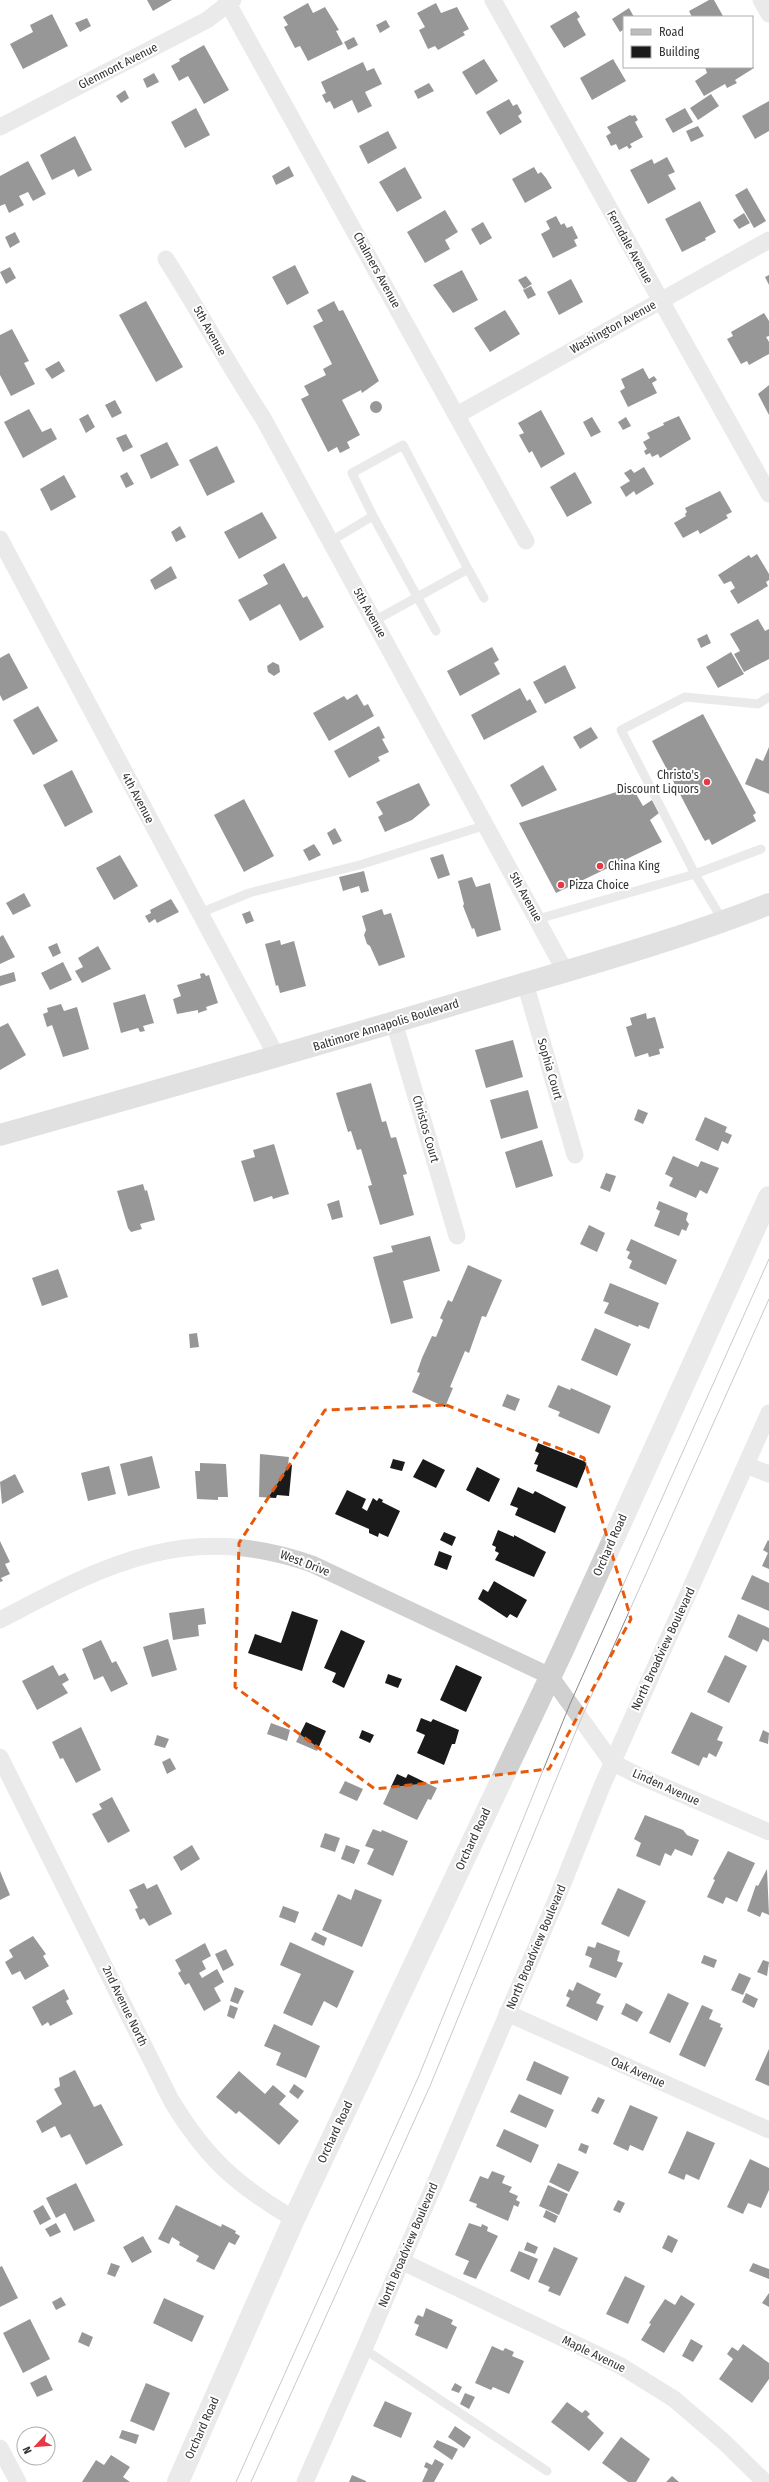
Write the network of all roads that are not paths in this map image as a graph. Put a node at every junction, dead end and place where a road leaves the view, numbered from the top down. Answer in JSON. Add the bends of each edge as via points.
{"nodes":[{"id":1,"x":494,"y":0,"type":"edge"},
{"id":2,"x":761,"y":0,"type":"edge"},
{"id":3,"x":229,"y":1,"type":"edge"},
{"id":4,"x":769,"y":14,"type":"edge"},
{"id":5,"x":0,"y":127,"type":"edge"},
{"id":6,"x":769,"y":240,"type":"edge"},
{"id":7,"x":166,"y":259,"type":"dead end"},
{"id":8,"x":660,"y":301,"type":"junction"},
{"id":9,"x":457,"y":415,"type":"junction"},
{"id":10,"x":769,"y":494,"type":"edge"},
{"id":11,"x":373,"y":516,"type":"junction"},
{"id":12,"x":0,"y":539,"type":"edge"},
{"id":13,"x":331,"y":541,"type":"junction"},
{"id":14,"x":526,"y":541,"type":"dead end"},
{"id":15,"x":468,"y":569,"type":"junction"},
{"id":16,"x":417,"y":596,"type":"junction"},
{"id":17,"x":484,"y":598,"type":"dead end"},
{"id":18,"x":374,"y":621,"type":"junction"},
{"id":19,"x":436,"y":631,"type":"dead end"},
{"id":20,"x":769,"y":697,"type":"edge"},
{"id":21,"x":486,"y":825,"type":"junction"},
{"id":22,"x":761,"y":849,"type":"dead end"},
{"id":23,"x":695,"y":874,"type":"junction"},
{"id":24,"x":769,"y":904,"type":"edge"},
{"id":25,"x":200,"y":912,"type":"junction"},
{"id":26,"x":538,"y":920,"type":"junction"},
{"id":27,"x":723,"y":921,"type":"junction"},
{"id":28,"x":565,"y":971,"type":"junction"},
{"id":29,"x":525,"y":983,"type":"junction"},
{"id":30,"x":394,"y":1022,"type":"junction"},
{"id":31,"x":277,"y":1057,"type":"junction"},
{"id":32,"x":0,"y":1135,"type":"edge"},
{"id":33,"x":575,"y":1155,"type":"dead end"},
{"id":34,"x":769,"y":1197,"type":"edge"},
{"id":35,"x":457,"y":1236,"type":"dead end"},
{"id":36,"x":769,"y":1413,"type":"edge"},
{"id":37,"x":746,"y":1466,"type":"junction"},
{"id":38,"x":769,"y":1474,"type":"edge"},
{"id":39,"x":0,"y":1620,"type":"edge"},
{"id":40,"x":550,"y":1676,"type":"junction"},
{"id":41,"x":581,"y":1719,"type":"joint"},
{"id":42,"x":0,"y":1757,"type":"edge"},
{"id":43,"x":612,"y":1762,"type":"junction"},
{"id":44,"x":769,"y":1832,"type":"edge"},
{"id":45,"x":507,"y":2013,"type":"junction"},
{"id":46,"x":769,"y":2130,"type":"edge"},
{"id":47,"x":294,"y":2219,"type":"junction"},
{"id":48,"x":401,"y":2261,"type":"junction"},
{"id":49,"x":364,"y":2349,"type":"junction"},
{"id":50,"x":0,"y":2448,"type":"edge"},
{"id":51,"x":547,"y":2471,"type":"dead end"},
{"id":52,"x":18,"y":2482,"type":"edge"},
{"id":53,"x":178,"y":2482,"type":"edge"},
{"id":54,"x":305,"y":2482,"type":"edge"},
{"id":55,"x":765,"y":2482,"type":"edge"}],
"edges":[{"from":1,"to":8,"type":"street","name":"Ferndale Avenue"},
{"from":2,"to":4,"type":"street"},
{"from":3,"to":5,"type":"street","name":"Glenmont Avenue","via":[[207,20]]},
{"from":3,"to":9,"type":"street","name":"Chalmers Avenue"},
{"from":6,"to":8,"type":"street","name":"Washington Avenue"},
{"from":7,"to":13,"type":"street","name":"5th Avenue","via":[[263,418]]},
{"from":8,"to":9,"type":"street","name":"Washington Avenue"},
{"from":8,"to":10,"type":"street","name":"Ferndale Avenue"},
{"from":9,"to":14,"type":"street","name":"Chalmers Avenue"},
{"from":11,"to":13,"type":"lane"},
{"from":11,"to":15,"type":"lane","via":[[352,473],[403,445]]},
{"from":11,"to":16,"type":"lane"},
{"from":12,"to":25,"type":"street","name":"4th Avenue"},
{"from":13,"to":18,"type":"street","name":"5th Avenue"},
{"from":15,"to":16,"type":"lane"},
{"from":15,"to":17,"type":"lane"},
{"from":16,"to":18,"type":"lane"},
{"from":16,"to":19,"type":"lane"},
{"from":18,"to":21,"type":"street","name":"5th Avenue"},
{"from":20,"to":23,"type":"lane","via":[[758,704],[685,698],[621,730]]},
{"from":21,"to":25,"type":"lane","via":[[363,864],[249,893]]},
{"from":21,"to":26,"type":"street","name":"5th Avenue"},
{"from":22,"to":23,"type":"lane"},
{"from":23,"to":26,"type":"lane"},
{"from":23,"to":27,"type":"lane"},
{"from":24,"to":27,"type":"main road","name":"Baltimore Annapolis Boulevard"},
{"from":25,"to":31,"type":"street","name":"4th Avenue"},
{"from":26,"to":28,"type":"street","name":"5th Avenue"},
{"from":27,"to":28,"type":"main road","name":"Baltimore Annapolis Boulevard"},
{"from":28,"to":29,"type":"main road","name":"Baltimore Annapolis Boulevard"},
{"from":29,"to":30,"type":"main road","name":"Baltimore Annapolis Boulevard"},
{"from":29,"to":33,"type":"street","name":"Sophia Court"},
{"from":30,"to":31,"type":"main road","name":"Baltimore Annapolis Boulevard"},
{"from":30,"to":35,"type":"street","name":"Christos Court"},
{"from":31,"to":32,"type":"main road","name":"Baltimore Annapolis Boulevard"},
{"from":34,"to":40,"type":"street","name":"Orchard Road"},
{"from":36,"to":37,"type":"street","name":"North Broadview Boulevard"},
{"from":37,"to":38,"type":"street"},
{"from":37,"to":43,"type":"street","name":"North Broadview Boulevard"},
{"from":39,"to":40,"type":"street","name":"West Drive","via":[[68,1584],[119,1562],[192,1547],[259,1549],[312,1564]]},
{"from":40,"to":41,"type":"street","name":"West Drive"},
{"from":40,"to":47,"type":"street","name":"Orchard Road"},
{"from":41,"to":43,"type":"street","name":"Linden Avenue"},
{"from":42,"to":47,"type":"street","name":"2nd Avenue North","via":[[171,2100],[192,2134],[210,2156],[236,2180]]},
{"from":43,"to":44,"type":"street","name":"Linden Avenue"},
{"from":43,"to":45,"type":"street","name":"North Broadview Boulevard"},
{"from":45,"to":46,"type":"street","name":"Oak Avenue"},
{"from":45,"to":48,"type":"street","name":"North Broadview Boulevard"},
{"from":47,"to":53,"type":"street","name":"Orchard Road"},
{"from":48,"to":49,"type":"street","name":"North Broadview Boulevard"},
{"from":48,"to":55,"type":"street","name":"Maple Avenue","via":[[621,2366],[674,2399],[723,2440]]},
{"from":49,"to":51,"type":"lane"},
{"from":49,"to":54,"type":"street","name":"North Broadview Boulevard"},
{"from":50,"to":52,"type":"street"}]}
